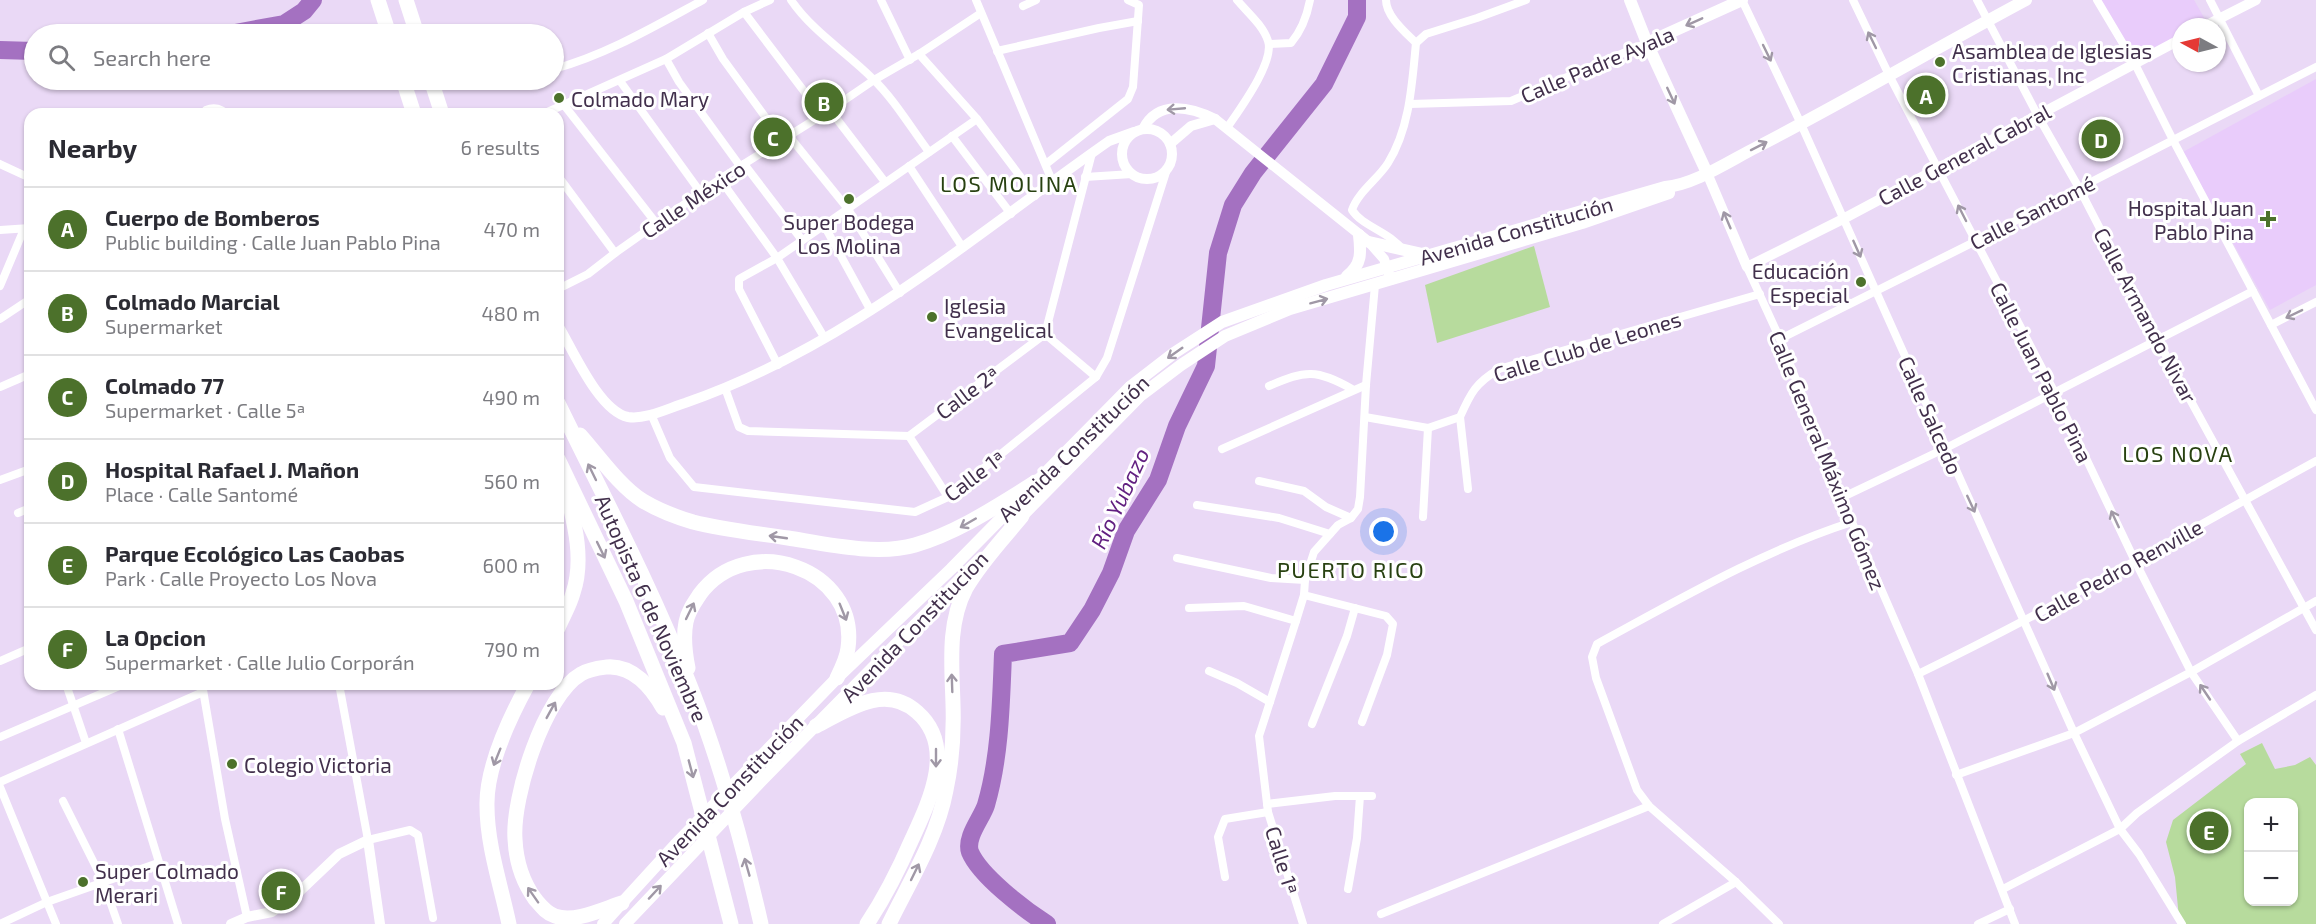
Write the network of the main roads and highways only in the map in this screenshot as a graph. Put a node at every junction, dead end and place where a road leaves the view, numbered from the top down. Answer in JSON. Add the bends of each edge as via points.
{"nodes":[{"id":1,"x":378,"y":0,"type":"edge"},
{"id":2,"x":406,"y":0,"type":"edge"},
{"id":3,"x":1630,"y":0,"type":"edge"},
{"id":4,"x":1742,"y":0,"type":"edge"},
{"id":5,"x":2026,"y":0,"type":"edge"},
{"id":6,"x":386,"y":24,"type":"edge"},
{"id":7,"x":414,"y":24,"type":"edge"},
{"id":8,"x":1647,"y":43,"type":"junction"},
{"id":9,"x":406,"y":90,"type":"edge"},
{"id":10,"x":434,"y":90,"type":"edge"},
{"id":11,"x":412,"y":108,"type":"edge"},
{"id":12,"x":440,"y":108,"type":"edge"},
{"id":13,"x":1707,"y":173,"type":"junction"},
{"id":14,"x":1676,"y":186,"type":"junction"},
{"id":15,"x":1404,"y":256,"type":"junction"},
{"id":16,"x":1342,"y":280,"type":"junction"},
{"id":17,"x":1135,"y":392,"type":"junction"},
{"id":18,"x":564,"y":415,"type":"edge"},
{"id":19,"x":566,"y":419,"type":"junction"},
{"id":20,"x":564,"y":471,"type":"edge"},
{"id":21,"x":564,"y":480,"type":"edge"},
{"id":22,"x":1036,"y":482,"type":"junction"},
{"id":23,"x":1022,"y":516,"type":"junction"},
{"id":24,"x":564,"y":614,"type":"edge"},
{"id":25,"x":837,"y":678,"type":"junction"},
{"id":26,"x":564,"y":689,"type":"edge"},
{"id":27,"x":691,"y":689,"type":"junction"},
{"id":28,"x":525,"y":690,"type":"edge"},
{"id":29,"x":563,"y":690,"type":"edge"},
{"id":30,"x":816,"y":726,"type":"junction"},
{"id":31,"x":684,"y":743,"type":"junction"},
{"id":32,"x":685,"y":860,"type":"joint"},
{"id":33,"x":756,"y":900,"type":"junction"},
{"id":34,"x":622,"y":903,"type":"junction"},
{"id":35,"x":509,"y":924,"type":"edge"},
{"id":36,"x":603,"y":924,"type":"edge"},
{"id":37,"x":625,"y":924,"type":"edge"},
{"id":38,"x":731,"y":924,"type":"edge"},
{"id":39,"x":761,"y":924,"type":"edge"},
{"id":40,"x":772,"y":924,"type":"edge"},
{"id":41,"x":867,"y":924,"type":"edge"},
{"id":42,"x":889,"y":924,"type":"edge"}],
"edges":[{"from":1,"to":6,"type":"highway"},
{"from":2,"to":7,"type":"highway"},
{"from":3,"to":8,"type":"main road","name":"Calle General Máximo Gómez"},
{"from":4,"to":8,"type":"main road","name":"Calle Padre Ayala","one_way":true},
{"from":13,"to":5,"type":"main road","one_way":true},
{"from":8,"to":13,"type":"main road","name":"Calle General Máximo Gómez","one_way":true},
{"from":9,"to":11,"type":"highway"},
{"from":10,"to":12,"type":"highway"},
{"from":13,"to":14,"type":"main road"},
{"from":14,"to":15,"type":"main road","name":"Avenida Constitución","via":[[1428,255]]},
{"from":17,"to":14,"type":"main road","name":"Avenida Constitucion","one_way":true,"via":[[1225,336],[1290,309],[1640,204],[1669,194]]},
{"from":15,"to":16,"type":"main road","name":"Avenida Constitución","via":[[1387,267]]},
{"from":15,"to":16,"type":"main road","via":[[1361,237],[1358,266]]},
{"from":16,"to":17,"type":"main road","name":"Avenida Constitución","one_way":true,"via":[[1222,322],[1174,353]]},
{"from":17,"to":22,"type":"main road","name":"Avenida Constitución"},
{"from":17,"to":23,"type":"main road","name":"Avenida Constitucion"},
{"from":18,"to":19,"type":"highway","name":"Autopista 6 de Noviembre"},
{"from":22,"to":19,"type":"highway","one_way":true,"via":[[961,527],[914,546],[865,548],[814,542],[701,523],[661,510],[641,500],[623,484]]},
{"from":27,"to":19,"type":"highway","name":"Autopista 6 de Noviembre","one_way":true,"via":[[633,555]]},
{"from":20,"to":31,"type":"highway","name":"Autopista 6 de Noviembre","one_way":true,"via":[[626,601]]},
{"from":21,"to":24,"type":"highway","via":[[578,557],[574,592]]},
{"from":22,"to":25,"type":"main road","name":"Avenida Constitución"},
{"from":23,"to":30,"type":"main road","name":"Avenida Constitucion"},
{"from":42,"to":23,"type":"highway","one_way":true,"via":[[931,839],[946,791],[952,748],[951,648],[957,614],[966,589]]},
{"from":27,"to":25,"type":"highway","one_way":true,"via":[[684,633],[691,607],[717,576],[757,561],[780,561],[813,575],[844,611],[849,647]]},
{"from":25,"to":34,"type":"main road","name":"Avenida Constitución"},
{"from":26,"to":31,"type":"highway","one_way":true,"via":[[581,674],[596,668],[628,670],[657,696]]},
{"from":33,"to":27,"type":"highway","name":"Autopista 6 de Noviembre","one_way":true,"via":[[722,779]]},
{"from":28,"to":35,"type":"highway","one_way":true,"via":[[492,768],[486,805]]},
{"from":34,"to":29,"type":"highway","one_way":true,"via":[[566,918],[542,907],[521,874],[515,819],[536,740]]},
{"from":30,"to":32,"type":"main road","name":"Avenida Constitucion"},
{"from":30,"to":41,"type":"highway","one_way":true,"via":[[869,700],[886,698],[913,708],[931,727],[935,738],[938,755],[931,797],[883,901]]},
{"from":31,"to":38,"type":"highway","name":"Autopista 6 de Noviembre","one_way":true},
{"from":37,"to":32,"type":"main road","name":"Avenida Constitución","one_way":true},
{"from":33,"to":39,"type":"highway","name":"Autopista 6 de Noviembre"},
{"from":33,"to":40,"type":"highway"},
{"from":34,"to":36,"type":"main road","name":"Avenida Constitución"}]}
